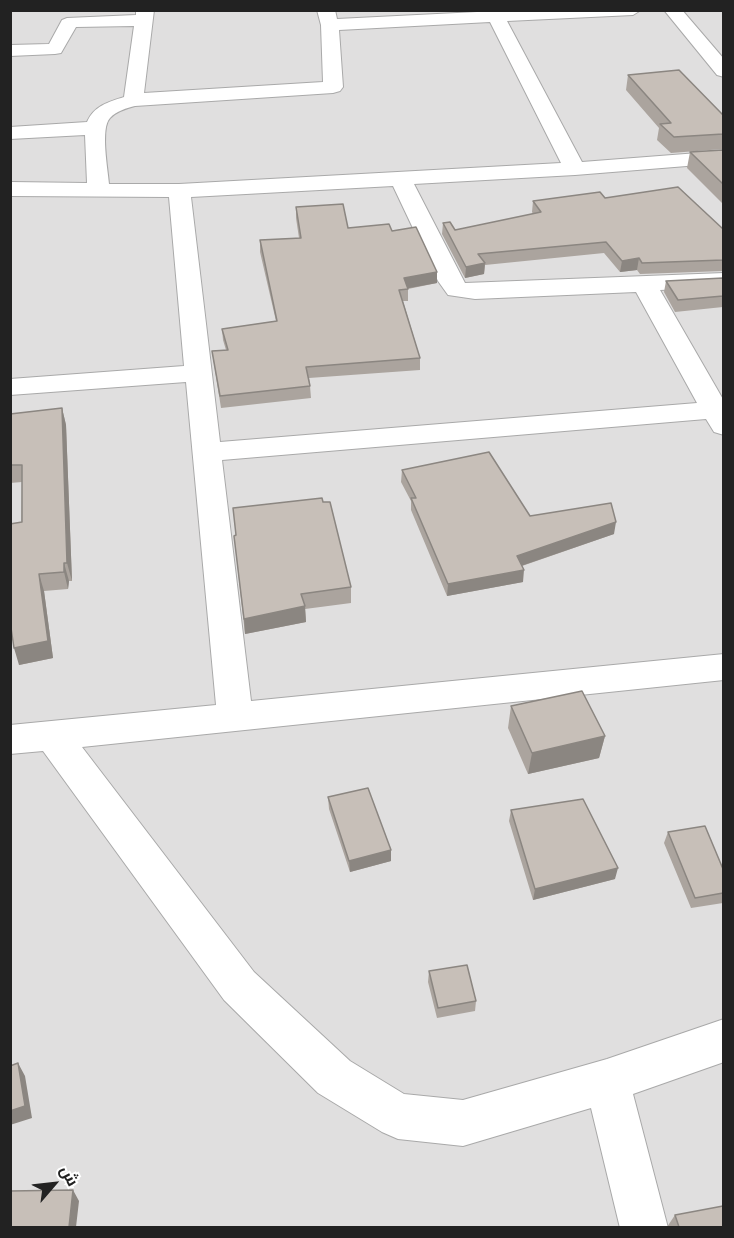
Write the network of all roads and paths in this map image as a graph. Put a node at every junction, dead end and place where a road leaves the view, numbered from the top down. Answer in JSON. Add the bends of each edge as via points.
{"nodes":[{"id":1,"x":633,"y":10,"type":"edge"},
{"id":2,"x":672,"y":10,"type":"edge"},
{"id":3,"x":145,"y":15,"type":"edge"},
{"id":4,"x":496,"y":17,"type":"junction"},
{"id":5,"x":328,"y":18,"type":"edge"},
{"id":6,"x":10,"y":51,"type":"edge"},
{"id":7,"x":723,"y":71,"type":"edge"},
{"id":8,"x":133,"y":100,"type":"junction"},
{"id":9,"x":95,"y":128,"type":"junction"},
{"id":10,"x":10,"y":133,"type":"edge"},
{"id":11,"x":723,"y":157,"type":"edge"},
{"id":12,"x":575,"y":169,"type":"junction"},
{"id":13,"x":401,"y":179,"type":"junction"},
{"id":14,"x":10,"y":189,"type":"edge"},
{"id":15,"x":99,"y":191,"type":"junction"},
{"id":16,"x":179,"y":191,"type":"junction"},
{"id":17,"x":723,"y":280,"type":"edge"},
{"id":18,"x":644,"y":283,"type":"junction"},
{"id":19,"x":199,"y":373,"type":"junction"},
{"id":20,"x":10,"y":387,"type":"edge"},
{"id":21,"x":719,"y":418,"type":"edge"},
{"id":22,"x":207,"y":452,"type":"junction"},
{"id":23,"x":723,"y":667,"type":"edge"},
{"id":24,"x":235,"y":716,"type":"junction"},
{"id":25,"x":52,"y":735,"type":"junction"},
{"id":26,"x":10,"y":740,"type":"edge"},
{"id":27,"x":723,"y":1040,"type":"edge"},
{"id":28,"x":607,"y":1081,"type":"junction"},
{"id":29,"x":644,"y":1227,"type":"edge"}],
"edges":[{"from":1,"to":4,"type":"street"},
{"from":2,"to":7,"type":"street"},
{"from":3,"to":6,"type":"street","via":[[73,22],[68,24],[56,49]]},
{"from":3,"to":8,"type":"street"},
{"from":4,"to":5,"type":"street"},
{"from":4,"to":12,"type":"street"},
{"from":5,"to":8,"type":"street","via":[[333,87]]},
{"from":8,"to":9,"type":"street","via":[[105,112]]},
{"from":9,"to":10,"type":"street"},
{"from":9,"to":15,"type":"street"},
{"from":11,"to":12,"type":"street"},
{"from":12,"to":13,"type":"street"},
{"from":13,"to":16,"type":"street"},
{"from":13,"to":18,"type":"street","via":[[457,290]]},
{"from":14,"to":15,"type":"street"},
{"from":15,"to":16,"type":"street"},
{"from":16,"to":19,"type":"street"},
{"from":17,"to":18,"type":"street"},
{"from":18,"to":21,"type":"street"},
{"from":19,"to":20,"type":"street"},
{"from":19,"to":22,"type":"street"},
{"from":21,"to":22,"type":"street"},
{"from":22,"to":24,"type":"street"},
{"from":23,"to":24,"type":"street"},
{"from":24,"to":25,"type":"street"},
{"from":25,"to":26,"type":"street"},
{"from":25,"to":28,"type":"street","via":[[239,986],[334,1077],[398,1116],[463,1123]]},
{"from":27,"to":28,"type":"street"},
{"from":28,"to":29,"type":"street"}]}
